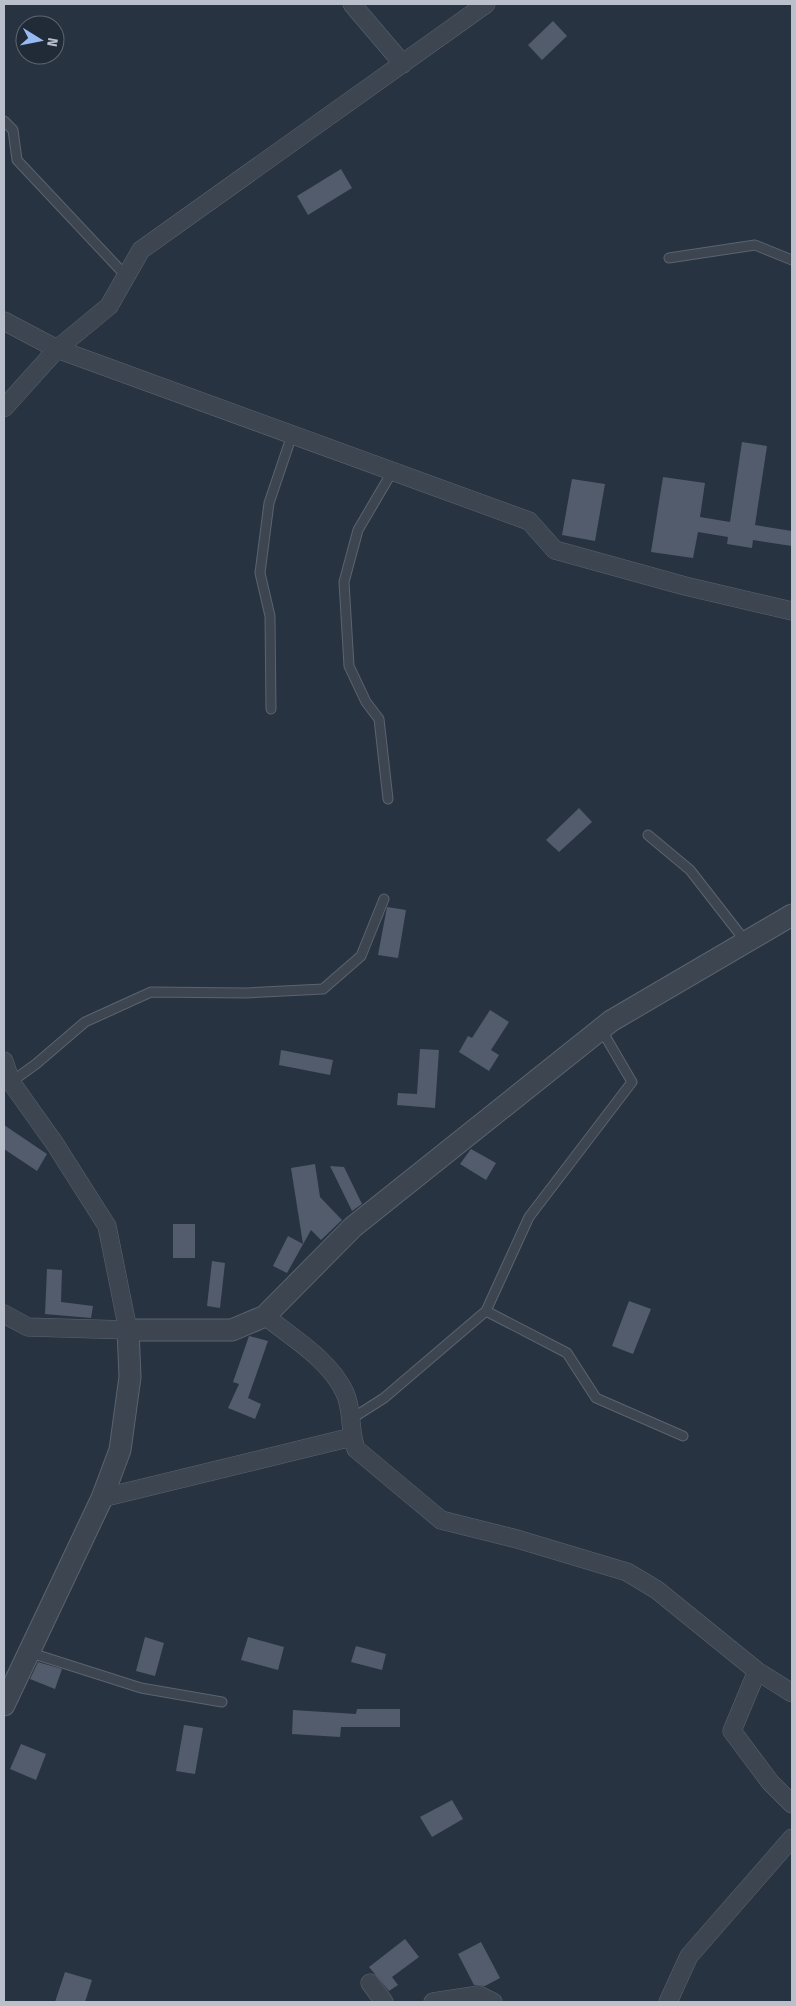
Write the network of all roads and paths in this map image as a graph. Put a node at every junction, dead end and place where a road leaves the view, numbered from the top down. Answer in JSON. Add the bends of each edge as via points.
{"nodes":[{"id":1,"x":352,"y":4,"type":"edge"},
{"id":2,"x":486,"y":4,"type":"edge"},
{"id":3,"x":403,"y":64,"type":"junction"},
{"id":4,"x":4,"y":121,"type":"edge"},
{"id":5,"x":669,"y":258,"type":"dead end"},
{"id":6,"x":792,"y":260,"type":"edge"},
{"id":7,"x":126,"y":276,"type":"junction"},
{"id":8,"x":4,"y":321,"type":"edge"},
{"id":9,"x":57,"y":349,"type":"junction"},
{"id":10,"x":4,"y":408,"type":"edge"},
{"id":11,"x":292,"y":435,"type":"junction"},
{"id":12,"x":392,"y":472,"type":"junction"},
{"id":13,"x":792,"y":611,"type":"edge"},
{"id":14,"x":271,"y":709,"type":"dead end"},
{"id":15,"x":388,"y":799,"type":"dead end"},
{"id":16,"x":648,"y":835,"type":"dead end"},
{"id":17,"x":384,"y":898,"type":"dead end"},
{"id":18,"x":792,"y":916,"type":"edge"},
{"id":19,"x":746,"y":942,"type":"junction"},
{"id":20,"x":601,"y":1029,"type":"junction"},
{"id":21,"x":4,"y":1061,"type":"edge"},
{"id":22,"x":10,"y":1082,"type":"junction"},
{"id":23,"x":486,"y":1310,"type":"junction"},
{"id":24,"x":4,"y":1314,"type":"edge"},
{"id":25,"x":265,"y":1316,"type":"junction"},
{"id":26,"x":128,"y":1330,"type":"junction"},
{"id":27,"x":350,"y":1419,"type":"junction"},
{"id":28,"x":683,"y":1436,"type":"dead end"},
{"id":29,"x":352,"y":1437,"type":"junction"},
{"id":30,"x":102,"y":1498,"type":"junction"},
{"id":31,"x":28,"y":1652,"type":"junction"},
{"id":32,"x":756,"y":1671,"type":"junction"},
{"id":33,"x":792,"y":1693,"type":"edge"},
{"id":34,"x":222,"y":1702,"type":"dead end"},
{"id":35,"x":4,"y":1705,"type":"edge"},
{"id":36,"x":792,"y":1804,"type":"edge"},
{"id":37,"x":792,"y":1838,"type":"edge"},
{"id":38,"x":370,"y":1983,"type":"dead end"},
{"id":39,"x":384,"y":2002,"type":"edge"},
{"id":40,"x":434,"y":2002,"type":"edge"},
{"id":41,"x":493,"y":2002,"type":"edge"},
{"id":42,"x":668,"y":2002,"type":"edge"}],
"edges":[{"from":1,"to":3,"type":"street"},
{"from":2,"to":3,"type":"street"},
{"from":3,"to":7,"type":"street","via":[[141,250]]},
{"from":4,"to":7,"type":"lane","via":[[13,130],[17,160]]},
{"from":5,"to":6,"type":"lane","via":[[755,245]]},
{"from":7,"to":9,"type":"street","via":[[109,306]]},
{"from":8,"to":9,"type":"street"},
{"from":9,"to":10,"type":"street"},
{"from":9,"to":11,"type":"street"},
{"from":11,"to":12,"type":"street"},
{"from":11,"to":14,"type":"lane","via":[[269,503],[260,573],[270,616]]},
{"from":12,"to":13,"type":"street","via":[[529,522],[555,550]]},
{"from":12,"to":15,"type":"lane","via":[[358,530],[344,582],[349,666],[366,702],[379,719]]},
{"from":16,"to":19,"type":"lane","via":[[690,870]]},
{"from":17,"to":22,"type":"lane","via":[[361,956],[323,989],[152,992],[85,1022]]},
{"from":18,"to":19,"type":"street"},
{"from":19,"to":20,"type":"street"},
{"from":20,"to":23,"type":"lane","via":[[632,1082],[529,1217]]},
{"from":20,"to":25,"type":"street","via":[[353,1227]]},
{"from":21,"to":22,"type":"street"},
{"from":22,"to":26,"type":"street","via":[[55,1144],[107,1226]]},
{"from":23,"to":27,"type":"lane","via":[[384,1398]]},
{"from":23,"to":28,"type":"lane","via":[[567,1353],[596,1398]]},
{"from":24,"to":26,"type":"street","via":[[28,1327]]},
{"from":25,"to":26,"type":"street","via":[[232,1330]]},
{"from":25,"to":27,"type":"street","via":[[324,1363],[345,1393]]},
{"from":26,"to":30,"type":"street","via":[[130,1377],[120,1450]]},
{"from":27,"to":29,"type":"street"},
{"from":29,"to":30,"type":"street"},
{"from":29,"to":32,"type":"street","via":[[356,1449],[441,1520],[627,1572],[657,1590]]},
{"from":30,"to":31,"type":"street"},
{"from":31,"to":34,"type":"lane","via":[[141,1688]]},
{"from":31,"to":35,"type":"street"},
{"from":32,"to":33,"type":"street"},
{"from":32,"to":36,"type":"street","via":[[732,1731],[770,1782]]},
{"from":37,"to":42,"type":"street","via":[[689,1956]]},
{"from":38,"to":39,"type":"street"},
{"from":40,"to":41,"type":"street","via":[[479,1995]]}]}
